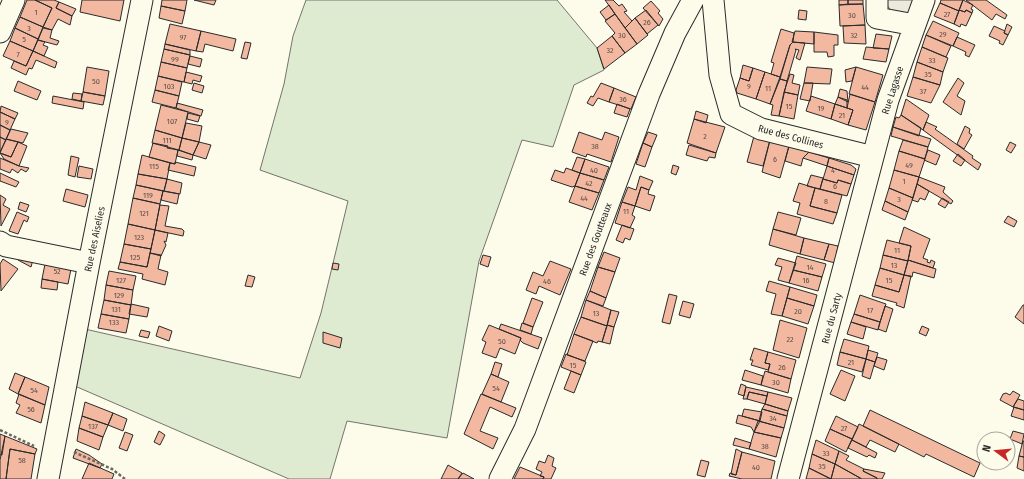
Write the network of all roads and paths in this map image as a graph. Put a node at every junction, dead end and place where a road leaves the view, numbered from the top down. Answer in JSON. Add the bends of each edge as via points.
{"nodes":[{"id":1,"x":14,"y":0,"type":"edge"},
{"id":2,"x":142,"y":0,"type":"edge"},
{"id":3,"x":692,"y":0,"type":"edge"},
{"id":4,"x":713,"y":0,"type":"edge"},
{"id":5,"x":877,"y":0,"type":"edge"},
{"id":6,"x":924,"y":0,"type":"edge"},
{"id":7,"x":915,"y":25,"type":"junction"},
{"id":8,"x":0,"y":32,"type":"edge"},
{"id":9,"x":873,"y":157,"type":"junction"},
{"id":10,"x":0,"y":242,"type":"edge"},
{"id":11,"x":89,"y":263,"type":"junction"},
{"id":12,"x":0,"y":430,"type":"edge"},
{"id":13,"x":52,"y":449,"type":"junction"},
{"id":14,"x":48,"y":479,"type":"edge"},
{"id":15,"x":125,"y":479,"type":"edge"},
{"id":16,"x":500,"y":479,"type":"edge"},
{"id":17,"x":788,"y":479,"type":"edge"}],
"edges":[{"from":1,"to":8,"type":"street"},
{"from":2,"to":11,"type":"street","name":"Rue des Aiselies"},
{"from":3,"to":16,"type":"street","name":"Rue des Goutteaux","via":[[675,32],[649,94],[525,429]]},
{"from":4,"to":9,"type":"street","name":"Rue des Collines","via":[[720,75],[731,114],[761,129]]},
{"from":5,"to":7,"type":"street","via":[[877,18]]},
{"from":6,"to":7,"type":"street","name":"Rue Lagasse"},
{"from":7,"to":9,"type":"street","name":"Rue Lagasse","via":[[888,100]]},
{"from":9,"to":17,"type":"street","name":"Rue du Sarty"},
{"from":10,"to":11,"type":"street","via":[[6,246]]},
{"from":11,"to":13,"type":"street","name":"Rue des Aiselies"},
{"from":12,"to":13,"type":"path"},
{"from":13,"to":14,"type":"street","name":"Rue des Aiselies"},
{"from":13,"to":15,"type":"path","via":[[112,469]]}]}
